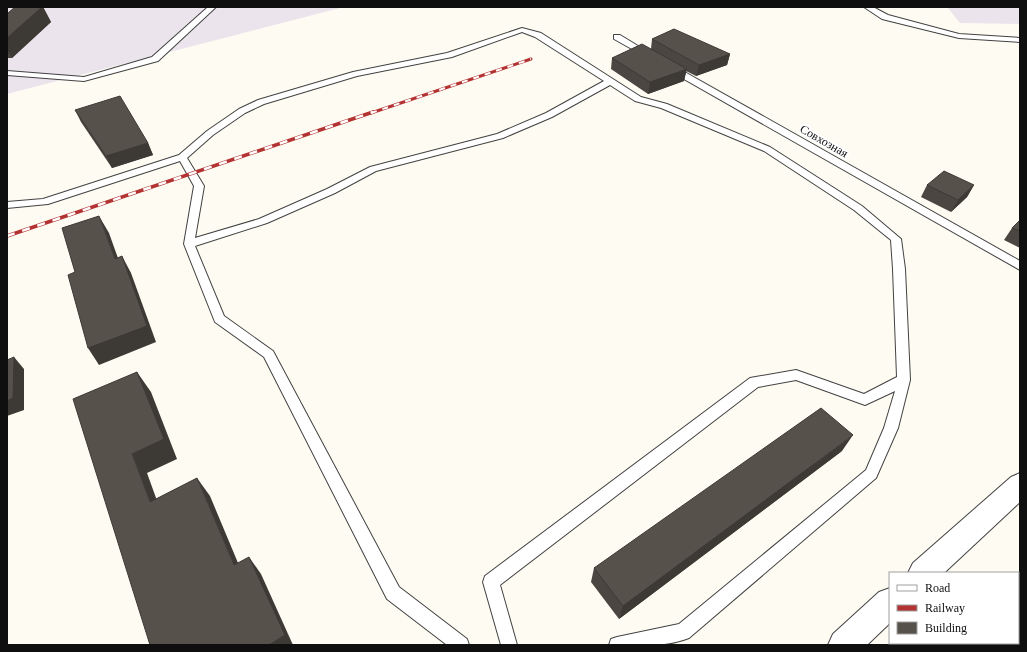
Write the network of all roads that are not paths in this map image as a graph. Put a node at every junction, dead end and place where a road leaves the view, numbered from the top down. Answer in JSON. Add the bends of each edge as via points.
{"nodes":[{"id":1,"x":212,"y":7,"type":"edge"},
{"id":2,"x":868,"y":7,"type":"edge"},
{"id":3,"x":616,"y":37,"type":"dead end"},
{"id":4,"x":1020,"y":40,"type":"edge"},
{"id":5,"x":7,"y":72,"type":"edge"},
{"id":6,"x":610,"y":81,"type":"junction"},
{"id":7,"x":182,"y":157,"type":"junction"},
{"id":8,"x":7,"y":205,"type":"edge"},
{"id":9,"x":189,"y":244,"type":"junction"},
{"id":10,"x":1020,"y":266,"type":"edge"},
{"id":11,"x":904,"y":380,"type":"junction"},
{"id":12,"x":1020,"y":485,"type":"edge"},
{"id":13,"x":924,"y":572,"type":"edge"},
{"id":14,"x":889,"y":604,"type":"edge"},
{"id":15,"x":461,"y":645,"type":"edge"},
{"id":16,"x":509,"y":645,"type":"edge"},
{"id":17,"x":618,"y":645,"type":"edge"},
{"id":18,"x":844,"y":645,"type":"edge"}],
"edges":[{"from":1,"to":5,"type":"lane","via":[[155,59],[84,78]]},
{"from":2,"to":4,"type":"lane","via":[[885,17],[959,36]]},
{"from":3,"to":10,"type":"lane","name":"Совхозная"},
{"from":6,"to":7,"type":"lane","via":[[538,35],[522,30],[449,55],[356,74],[261,102],[242,111],[210,133]]},
{"from":6,"to":9,"type":"lane","via":[[549,115],[500,136],[372,169],[331,191],[263,221]]},
{"from":6,"to":11,"type":"lane","via":[[638,99],[664,106],[767,149],[858,208],[896,239]]},
{"from":7,"to":8,"type":"lane","via":[[44,202]]},
{"from":7,"to":9,"type":"lane","via":[[199,186]]},
{"from":9,"to":15,"type":"lane","via":[[219,319],[269,354],[393,593]]},
{"from":11,"to":16,"type":"lane","via":[[865,400],[796,375],[755,382],[491,582]]},
{"from":11,"to":17,"type":"lane","via":[[891,428],[871,474],[683,632]]},
{"from":12,"to":13,"type":"street"},
{"from":14,"to":18,"type":"street"}]}
